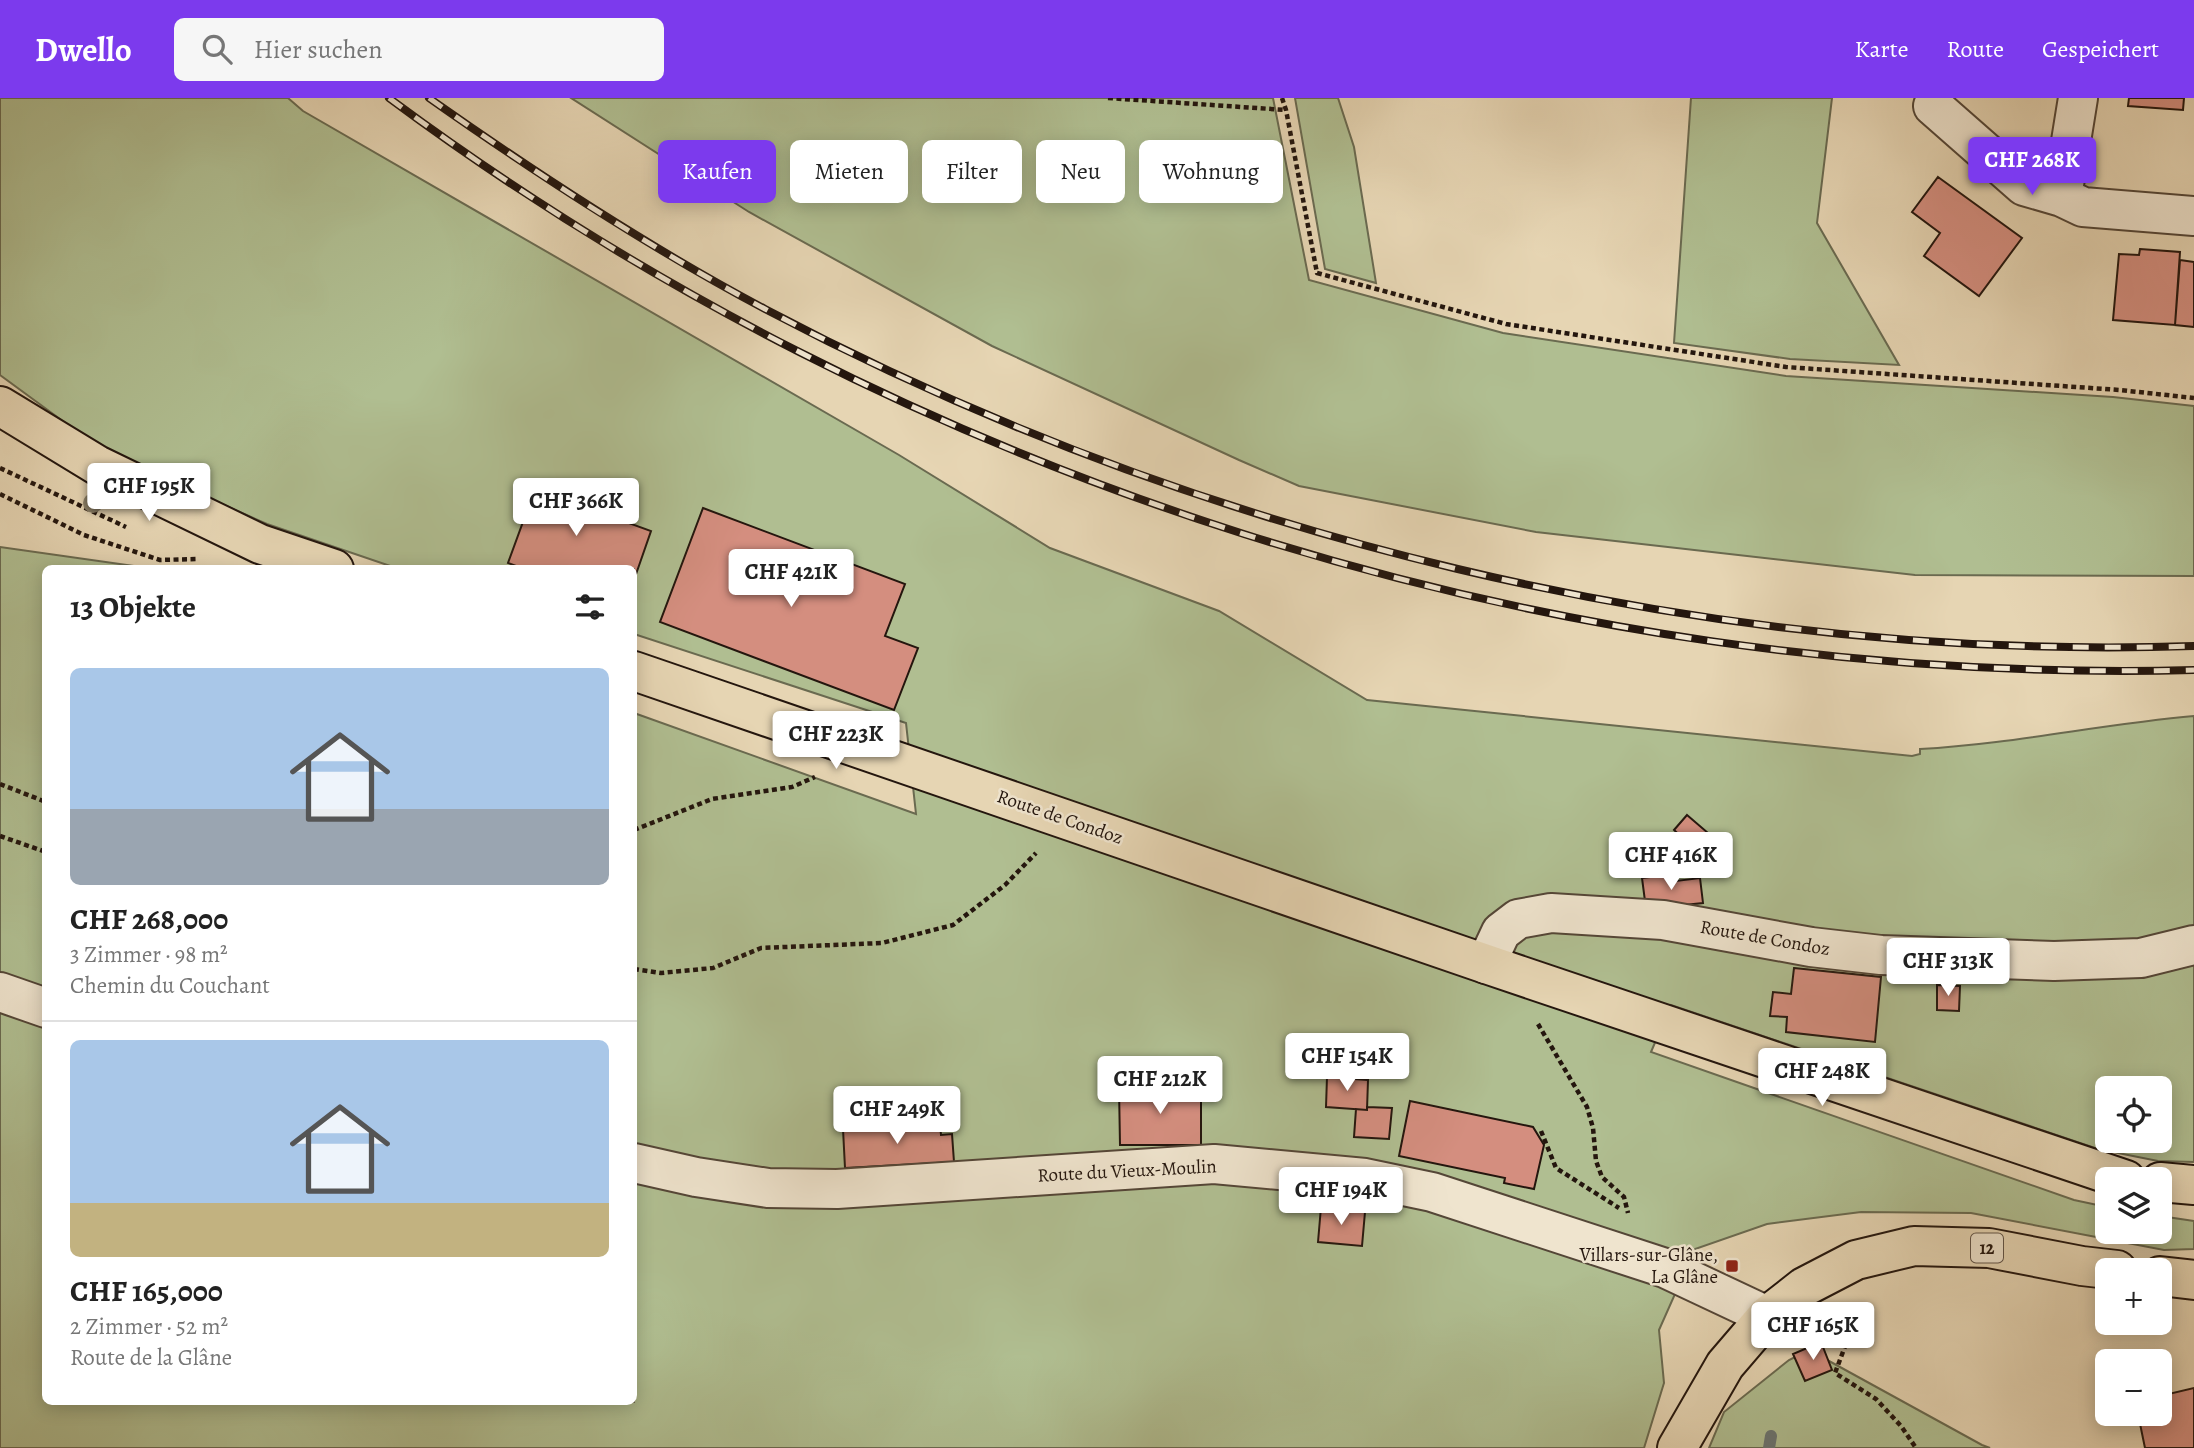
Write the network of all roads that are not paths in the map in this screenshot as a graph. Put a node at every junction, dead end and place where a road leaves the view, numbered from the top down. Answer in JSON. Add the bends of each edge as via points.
{"nodes":[{"id":1,"x":2078,"y":98,"type":"edge"},
{"id":2,"x":1933,"y":106,"type":"dead end"},
{"id":3,"x":2062,"y":197,"type":"junction"},
{"id":4,"x":2194,"y":216,"type":"edge"},
{"id":5,"x":0,"y":405,"type":"edge"},
{"id":6,"x":322,"y":565,"type":"edge"},
{"id":7,"x":637,"y":672,"type":"edge"},
{"id":8,"x":2194,"y":946,"type":"edge"},
{"id":9,"x":1486,"y":964,"type":"junction"},
{"id":10,"x":0,"y":992,"type":"edge"},
{"id":11,"x":42,"y":1006,"type":"edge"},
{"id":12,"x":637,"y":1164,"type":"edge"},
{"id":13,"x":2095,"y":1170,"type":"edge"},
{"id":14,"x":2172,"y":1183,"type":"edge"},
{"id":15,"x":2194,"y":1185,"type":"edge"},
{"id":16,"x":2095,"y":1267,"type":"edge"},
{"id":17,"x":2172,"y":1277,"type":"edge"},
{"id":18,"x":2194,"y":1280,"type":"edge"},
{"id":19,"x":1767,"y":1316,"type":"junction"},
{"id":20,"x":1677,"y":1448,"type":"edge"}],
"edges":[{"from":1,"to":3,"type":"street"},
{"from":2,"to":3,"type":"street","via":[[2024,187]]},
{"from":3,"to":4,"type":"street","via":[[2083,206]]},
{"from":5,"to":6,"type":"main road","via":[[97,465],[260,544]]},
{"from":7,"to":9,"type":"main road","name":"Route de Condoz"},
{"from":8,"to":9,"type":"street","name":"Route de Condoz","via":[[2141,958],[2079,960],[1881,955],[1663,920],[1552,914],[1518,919],[1501,932]]},
{"from":9,"to":13,"type":"main road","name":"Route de Condoz"},
{"from":10,"to":11,"type":"street"},
{"from":12,"to":19,"type":"street","name":"Route du Vieux-Moulin","via":[[768,1188],[837,1189],[1214,1164],[1365,1178],[1432,1192],[1665,1268]]},
{"from":14,"to":15,"type":"main road"},
{"from":16,"to":19,"type":"main road","number":"12","via":[[1989,1248],[1914,1246],[1840,1267]]},
{"from":17,"to":18,"type":"main road"},
{"from":19,"to":20,"type":"main road","number":"12","via":[[1725,1365]]}]}
